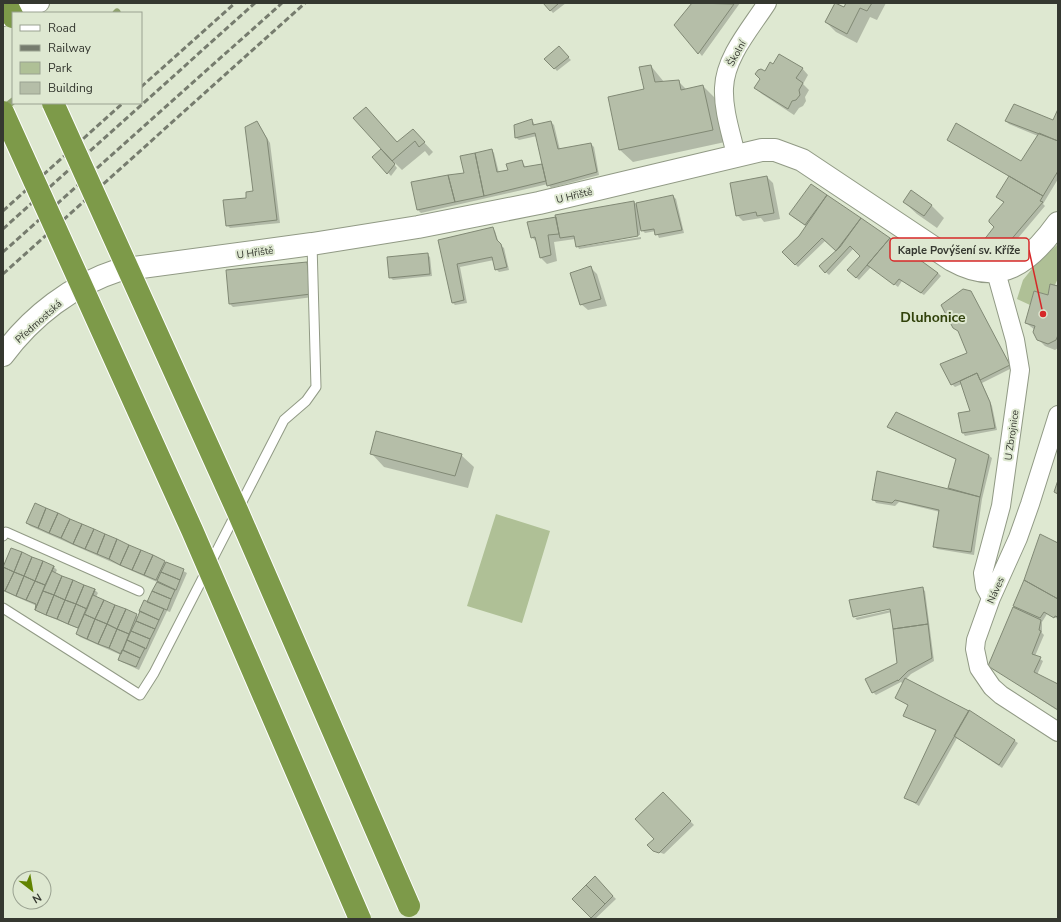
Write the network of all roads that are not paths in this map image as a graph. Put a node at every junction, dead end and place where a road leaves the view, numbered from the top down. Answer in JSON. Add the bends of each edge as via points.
{"nodes":[{"id":1,"x":6,"y":3,"type":"edge"},
{"id":2,"x":40,"y":3,"type":"edge"},
{"id":3,"x":767,"y":3,"type":"edge"},
{"id":4,"x":16,"y":12,"type":"edge"},
{"id":5,"x":12,"y":15,"type":"edge"},
{"id":6,"x":53,"y":104,"type":"edge"},
{"id":7,"x":3,"y":112,"type":"edge"},
{"id":8,"x":736,"y":155,"type":"junction"},
{"id":9,"x":1058,"y":223,"type":"edge"},
{"id":10,"x":312,"y":244,"type":"junction"},
{"id":11,"x":119,"y":270,"type":"joint"},
{"id":12,"x":996,"y":272,"type":"junction"},
{"id":13,"x":3,"y":355,"type":"edge"},
{"id":14,"x":1058,"y":415,"type":"edge"},
{"id":15,"x":3,"y":536,"type":"edge"},
{"id":16,"x":139,"y":591,"type":"dead end"},
{"id":17,"x":991,"y":598,"type":"junction"},
{"id":18,"x":3,"y":608,"type":"edge"},
{"id":19,"x":1058,"y":732,"type":"edge"},
{"id":20,"x":409,"y":906,"type":"dead end"},
{"id":21,"x":360,"y":919,"type":"edge"}],
"edges":[{"from":1,"to":5,"type":"highway","bridge":true},
{"from":2,"to":4,"type":"street"},
{"from":3,"to":8,"type":"street","name":"Školní","via":[[736,50],[725,77],[724,101]]},
{"from":6,"to":20,"type":"highway","bridge":true,"via":[[234,503]]},
{"from":7,"to":21,"type":"highway","bridge":true,"via":[[192,530]]},
{"from":8,"to":10,"type":"street","name":"U Hřiště","via":[[539,203],[418,227]]},
{"from":8,"to":12,"type":"street","name":"U Hřiště","via":[[775,150],[802,160],[952,260],[973,270]]},
{"from":9,"to":12,"type":"street","via":[[1026,257]]},
{"from":10,"to":11,"type":"street","name":"U Hřiště"},
{"from":10,"to":18,"type":"lane","via":[[316,387],[306,401],[284,420],[154,673],[140,695]]},
{"from":11,"to":13,"type":"street","name":"Předmostská","via":[[66,295],[29,326]]},
{"from":12,"to":17,"type":"street","name":"U Zbrojnice","via":[[1015,340],[1020,370],[1001,506],[983,573],[985,587]]},
{"from":14,"to":17,"type":"street","name":"Náves","via":[[1018,538]]},
{"from":15,"to":16,"type":"lane","via":[[6,532]]},
{"from":17,"to":19,"type":"street","name":"Náves","via":[[976,640],[979,668],[1001,695]]}]}
